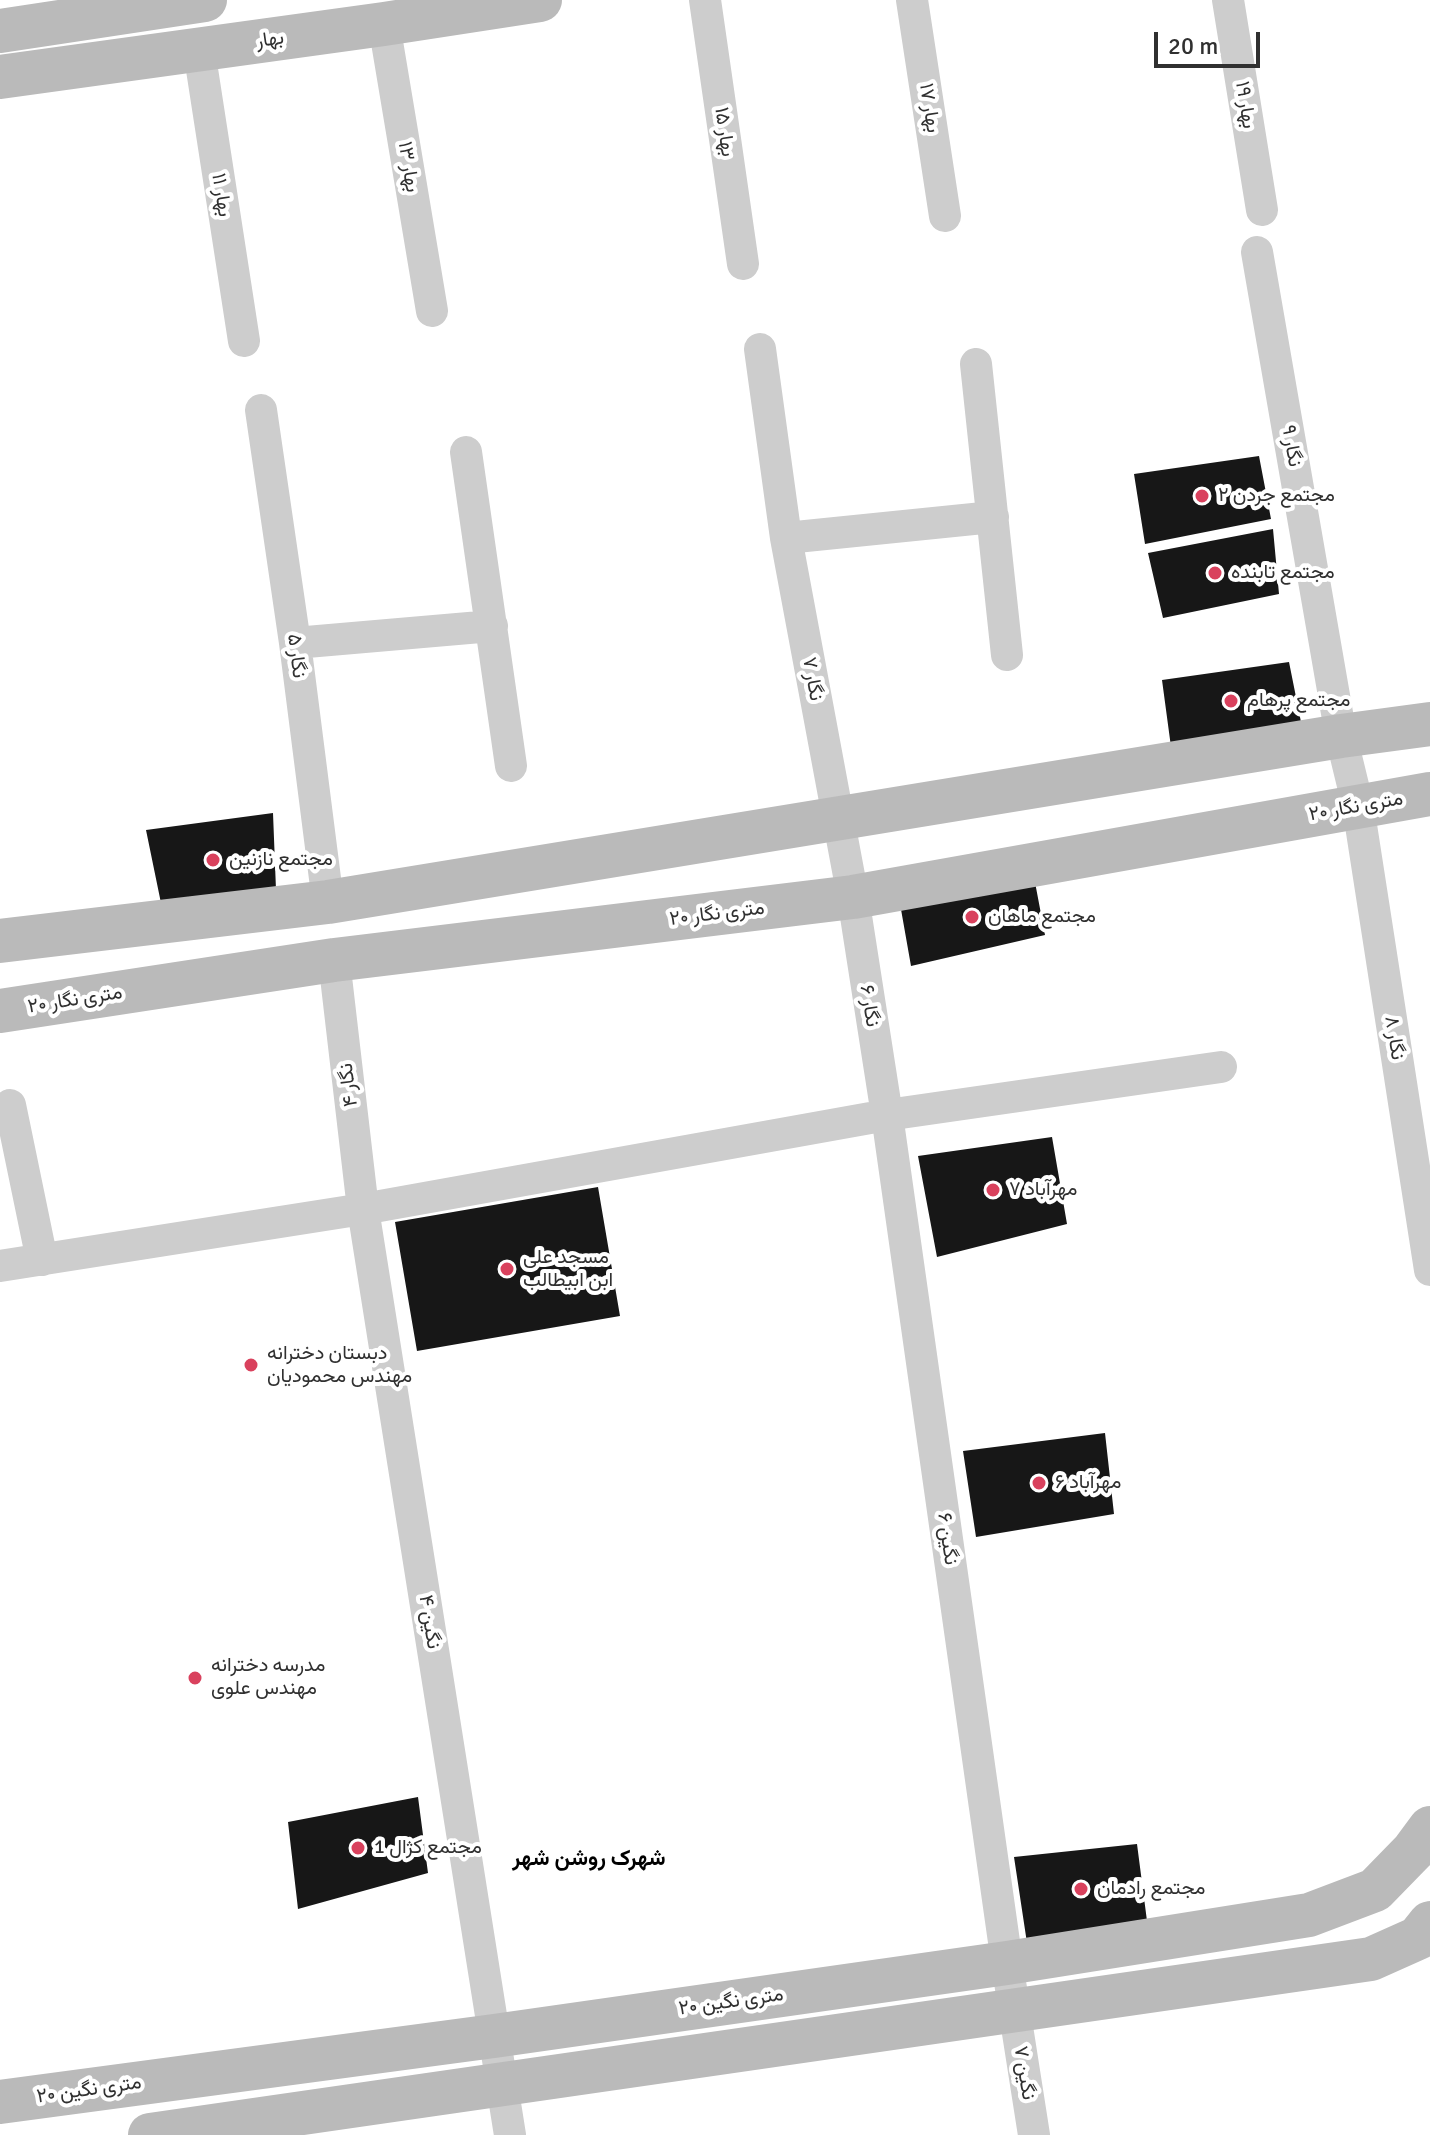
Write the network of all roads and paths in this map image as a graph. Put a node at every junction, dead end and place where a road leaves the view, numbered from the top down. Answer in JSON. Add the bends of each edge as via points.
{"nodes":[{"id":1,"x":205,"y":0,"type":"edge"},
{"id":2,"x":540,"y":0,"type":"edge"},
{"id":3,"x":705,"y":0,"type":"edge"},
{"id":4,"x":912,"y":0,"type":"edge"},
{"id":5,"x":1228,"y":0,"type":"edge"},
{"id":6,"x":142,"y":5,"type":"edge"},
{"id":7,"x":384,"y":24,"type":"junction"},
{"id":8,"x":0,"y":31,"type":"edge"},
{"id":9,"x":199,"y":50,"type":"junction"},
{"id":10,"x":0,"y":77,"type":"edge"},
{"id":11,"x":1262,"y":210,"type":"dead end"},
{"id":12,"x":945,"y":216,"type":"dead end"},
{"id":13,"x":1257,"y":252,"type":"dead end"},
{"id":14,"x":743,"y":264,"type":"dead end"},
{"id":15,"x":432,"y":311,"type":"dead end"},
{"id":16,"x":244,"y":341,"type":"dead end"},
{"id":17,"x":760,"y":349,"type":"dead end"},
{"id":18,"x":976,"y":364,"type":"dead end"},
{"id":19,"x":261,"y":410,"type":"dead end"},
{"id":20,"x":466,"y":452,"type":"dead end"},
{"id":21,"x":993,"y":517,"type":"junction"},
{"id":22,"x":786,"y":538,"type":"junction"},
{"id":23,"x":492,"y":626,"type":"junction"},
{"id":24,"x":295,"y":643,"type":"junction"},
{"id":25,"x":1007,"y":655,"type":"dead end"},
{"id":26,"x":1430,"y":724,"type":"edge"},
{"id":27,"x":1341,"y":736,"type":"junction"},
{"id":28,"x":511,"y":766,"type":"dead end"},
{"id":29,"x":1430,"y":794,"type":"edge"},
{"id":30,"x":1358,"y":806,"type":"junction"},
{"id":31,"x":837,"y":819,"type":"junction"},
{"id":32,"x":853,"y":897,"type":"junction"},
{"id":33,"x":328,"y":902,"type":"junction"},
{"id":34,"x":0,"y":941,"type":"edge"},
{"id":35,"x":334,"y":960,"type":"junction"},
{"id":36,"x":0,"y":1011,"type":"edge"},
{"id":37,"x":1221,"y":1067,"type":"dead end"},
{"id":38,"x":10,"y":1105,"type":"dead end"},
{"id":39,"x":887,"y":1115,"type":"junction"},
{"id":40,"x":363,"y":1209,"type":"junction"},
{"id":41,"x":42,"y":1260,"type":"junction"},
{"id":42,"x":0,"y":1266,"type":"edge"},
{"id":43,"x":1430,"y":1270,"type":"edge"},
{"id":44,"x":1430,"y":1828,"type":"edge"},
{"id":45,"x":1430,"y":1923,"type":"edge"},
{"id":46,"x":1007,"y":1963,"type":"junction"},
{"id":47,"x":1015,"y":2010,"type":"junction"},
{"id":48,"x":494,"y":2036,"type":"junction"},
{"id":49,"x":502,"y":2085,"type":"junction"},
{"id":50,"x":0,"y":2102,"type":"edge"},
{"id":51,"x":150,"y":2135,"type":"edge"},
{"id":52,"x":510,"y":2135,"type":"edge"},
{"id":53,"x":1034,"y":2135,"type":"edge"}],
"edges":[{"from":1,"to":6,"type":"street"},
{"from":2,"to":7,"type":"street","name":"بهار"},
{"from":3,"to":14,"type":"street","name":"بهار ۱۵"},
{"from":4,"to":12,"type":"street","name":"بهار ۱۷"},
{"from":5,"to":11,"type":"street","name":"بهار ۱۹"},
{"from":6,"to":8,"type":"street"},
{"from":7,"to":9,"type":"street","name":"بهار"},
{"from":7,"to":15,"type":"street","name":"بهار ۱۳"},
{"from":9,"to":10,"type":"street","name":"بهار"},
{"from":9,"to":16,"type":"street","name":"بهار ۱۱"},
{"from":13,"to":27,"type":"street","name":"نگار ۹"},
{"from":17,"to":22,"type":"street","name":"نگار ۷"},
{"from":18,"to":21,"type":"street"},
{"from":19,"to":24,"type":"street","name":"نگار ۵"},
{"from":20,"to":23,"type":"street"},
{"from":21,"to":22,"type":"street"},
{"from":21,"to":25,"type":"street"},
{"from":22,"to":31,"type":"street","name":"نگار ۷"},
{"from":23,"to":24,"type":"street"},
{"from":23,"to":28,"type":"street"},
{"from":24,"to":33,"type":"street","name":"نگار ۵"},
{"from":26,"to":27,"type":"street"},
{"from":27,"to":30,"type":"street","name":"نگار ۹"},
{"from":27,"to":31,"type":"street"},
{"from":29,"to":30,"type":"street","name":"۲۰ متری نگار"},
{"from":30,"to":32,"type":"street","name":"۲۰ متری نگار"},
{"from":30,"to":43,"type":"street","name":"نگار ۸"},
{"from":31,"to":32,"type":"street","name":"نگار ۷"},
{"from":31,"to":33,"type":"street"},
{"from":32,"to":35,"type":"street","name":"۲۰ متری نگار"},
{"from":32,"to":39,"type":"street","name":"نگار ۶"},
{"from":33,"to":34,"type":"street"},
{"from":33,"to":35,"type":"street"},
{"from":35,"to":36,"type":"street","name":"۲۰ متری نگار"},
{"from":35,"to":40,"type":"street","name":"نگار ۴"},
{"from":37,"to":39,"type":"street"},
{"from":38,"to":41,"type":"street"},
{"from":39,"to":40,"type":"street"},
{"from":39,"to":46,"type":"street","name":"نگین ۶"},
{"from":40,"to":41,"type":"street"},
{"from":40,"to":48,"type":"street","name":"نگین ۴"},
{"from":41,"to":42,"type":"street"},
{"from":44,"to":46,"type":"street","name":"۲۰ متری نگین","via":[[1375,1890],[1309,1915]]},
{"from":45,"to":47,"type":"street","via":[[1418,1938],[1371,1959]]},
{"from":46,"to":47,"type":"street","name":"نگین ۶"},
{"from":46,"to":48,"type":"street","name":"۲۰ متری نگین"},
{"from":47,"to":49,"type":"street"},
{"from":47,"to":53,"type":"street","name":"نگین ۷"},
{"from":48,"to":49,"type":"street","name":"نگین ۴"},
{"from":48,"to":50,"type":"street","name":"۲۰ متری نگین"},
{"from":49,"to":51,"type":"street"},
{"from":49,"to":52,"type":"street","name":"نگین ۴"}]}
